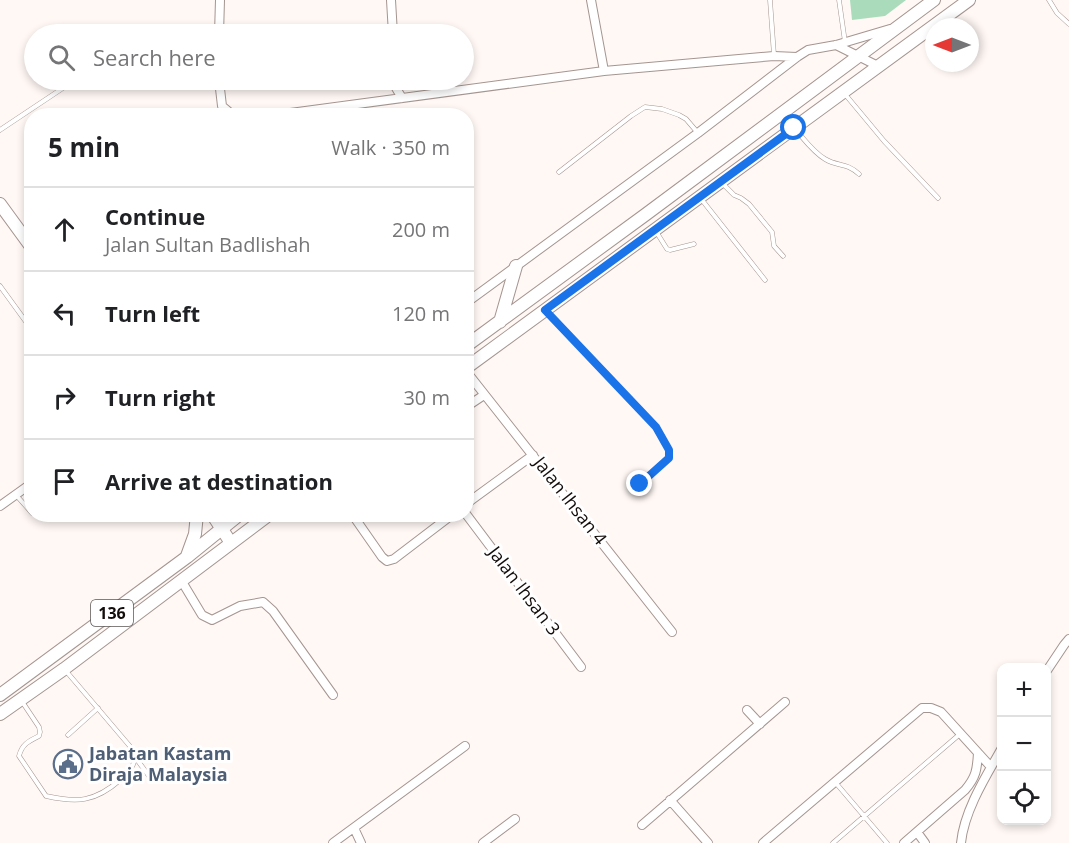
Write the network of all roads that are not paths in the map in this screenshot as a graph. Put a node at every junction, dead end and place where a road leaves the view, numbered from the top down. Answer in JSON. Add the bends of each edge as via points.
{"nodes":[{"id":1,"x":220,"y":0,"type":"edge"},
{"id":2,"x":391,"y":0,"type":"edge"},
{"id":3,"x":591,"y":0,"type":"edge"},
{"id":4,"x":770,"y":0,"type":"edge"},
{"id":5,"x":838,"y":0,"type":"edge"},
{"id":6,"x":934,"y":0,"type":"edge"},
{"id":7,"x":969,"y":0,"type":"edge"},
{"id":8,"x":1049,"y":0,"type":"edge"},
{"id":9,"x":219,"y":24,"type":"edge"},
{"id":10,"x":392,"y":24,"type":"edge"},
{"id":11,"x":1069,"y":24,"type":"edge"},
{"id":12,"x":897,"y":26,"type":"junction"},
{"id":13,"x":846,"y":43,"type":"junction"},
{"id":14,"x":836,"y":45,"type":"junction"},
{"id":15,"x":774,"y":56,"type":"junction"},
{"id":16,"x":797,"y":57,"type":"junction"},
{"id":17,"x":859,"y":57,"type":"junction"},
{"id":18,"x":878,"y":66,"type":"junction"},
{"id":19,"x":604,"y":72,"type":"junction"},
{"id":20,"x":474,"y":89,"type":"edge"},
{"id":21,"x":60,"y":90,"type":"edge"},
{"id":22,"x":220,"y":90,"type":"edge"},
{"id":23,"x":397,"y":90,"type":"edge"},
{"id":24,"x":464,"y":90,"type":"edge"},
{"id":25,"x":844,"y":93,"type":"junction"},
{"id":26,"x":402,"y":98,"type":"junction"},
{"id":27,"x":33,"y":108,"type":"edge"},
{"id":28,"x":224,"y":108,"type":"edge"},
{"id":29,"x":328,"y":108,"type":"edge"},
{"id":30,"x":24,"y":114,"type":"edge"},
{"id":31,"x":794,"y":128,"type":"junction"},
{"id":32,"x":0,"y":130,"type":"edge"},
{"id":33,"x":698,"y":133,"type":"junction"},
{"id":34,"x":559,"y":172,"type":"dead end"},
{"id":35,"x":859,"y":174,"type":"dead end"},
{"id":36,"x":721,"y":182,"type":"junction"},
{"id":37,"x":700,"y":197,"type":"junction"},
{"id":38,"x":938,"y":198,"type":"dead end"},
{"id":39,"x":0,"y":204,"type":"edge"},
{"id":40,"x":654,"y":230,"type":"junction"},
{"id":41,"x":24,"y":237,"type":"edge"},
{"id":42,"x":694,"y":244,"type":"dead end"},
{"id":43,"x":783,"y":256,"type":"dead end"},
{"id":44,"x":516,"y":266,"type":"junction"},
{"id":45,"x":765,"y":280,"type":"dead end"},
{"id":46,"x":0,"y":286,"type":"edge"},
{"id":47,"x":474,"y":297,"type":"edge"},
{"id":48,"x":545,"y":310,"type":"junction"},
{"id":49,"x":24,"y":319,"type":"edge"},
{"id":50,"x":500,"y":321,"type":"junction"},
{"id":51,"x":474,"y":340,"type":"edge"},
{"id":52,"x":474,"y":364,"type":"edge"},
{"id":53,"x":474,"y":381,"type":"edge"},
{"id":54,"x":484,"y":395,"type":"junction"},
{"id":55,"x":474,"y":402,"type":"edge"},
{"id":56,"x":533,"y":455,"type":"junction"},
{"id":57,"x":640,"y":484,"type":"dead end"},
{"id":58,"x":24,"y":488,"type":"edge"},
{"id":59,"x":16,"y":494,"type":"junction"},
{"id":60,"x":474,"y":498,"type":"edge"},
{"id":61,"x":24,"y":503,"type":"edge"},
{"id":62,"x":0,"y":506,"type":"edge"},
{"id":63,"x":196,"y":522,"type":"edge"},
{"id":64,"x":217,"y":522,"type":"edge"},
{"id":65,"x":230,"y":522,"type":"edge"},
{"id":66,"x":239,"y":522,"type":"edge"},
{"id":67,"x":259,"y":522,"type":"edge"},
{"id":68,"x":358,"y":522,"type":"edge"},
{"id":69,"x":443,"y":522,"type":"edge"},
{"id":70,"x":472,"y":522,"type":"edge"},
{"id":71,"x":222,"y":529,"type":"junction"},
{"id":72,"x":245,"y":533,"type":"junction"},
{"id":73,"x":231,"y":543,"type":"junction"},
{"id":74,"x":187,"y":557,"type":"junction"},
{"id":75,"x":182,"y":580,"type":"junction"},
{"id":76,"x":672,"y":632,"type":"dead end"},
{"id":77,"x":1069,"y":639,"type":"edge"},
{"id":78,"x":1051,"y":666,"type":"edge"},
{"id":79,"x":581,"y":667,"type":"dead end"},
{"id":80,"x":64,"y":669,"type":"junction"},
{"id":81,"x":0,"y":695,"type":"edge"},
{"id":82,"x":333,"y":695,"type":"dead end"},
{"id":83,"x":21,"y":699,"type":"junction"},
{"id":84,"x":785,"y":702,"type":"dead end"},
{"id":85,"x":98,"y":708,"type":"junction"},
{"id":86,"x":747,"y":710,"type":"dead end"},
{"id":87,"x":0,"y":714,"type":"edge"},
{"id":88,"x":760,"y":724,"type":"junction"},
{"id":89,"x":960,"y":734,"type":"junction"},
{"id":90,"x":68,"y":735,"type":"dead end"},
{"id":91,"x":465,"y":746,"type":"dead end"},
{"id":92,"x":978,"y":753,"type":"junction"},
{"id":93,"x":135,"y":757,"type":"junction"},
{"id":94,"x":997,"y":758,"type":"edge"},
{"id":95,"x":992,"y":767,"type":"junction"},
{"id":96,"x":149,"y":776,"type":"dead end"},
{"id":97,"x":835,"y":782,"type":"junction"},
{"id":98,"x":670,"y":800,"type":"junction"},
{"id":99,"x":864,"y":817,"type":"junction"},
{"id":100,"x":515,"y":819,"type":"dead end"},
{"id":101,"x":642,"y":825,"type":"dead end"},
{"id":102,"x":354,"y":828,"type":"junction"},
{"id":103,"x":917,"y":832,"type":"junction"},
{"id":104,"x":333,"y":843,"type":"edge"},
{"id":105,"x":361,"y":843,"type":"edge"},
{"id":106,"x":483,"y":843,"type":"edge"},
{"id":107,"x":708,"y":843,"type":"edge"},
{"id":108,"x":763,"y":843,"type":"edge"},
{"id":109,"x":833,"y":843,"type":"edge"},
{"id":110,"x":887,"y":843,"type":"edge"},
{"id":111,"x":904,"y":843,"type":"edge"},
{"id":112,"x":925,"y":843,"type":"edge"},
{"id":113,"x":961,"y":843,"type":"edge"}],
"edges":[{"from":1,"to":9,"type":"street"},
{"from":2,"to":10,"type":"street"},
{"from":3,"to":19,"type":"street"},
{"from":4,"to":15,"type":"lane"},
{"from":5,"to":13,"type":"lane"},
{"from":6,"to":12,"type":"main road"},
{"from":7,"to":18,"type":"main road"},
{"from":8,"to":11,"type":"lane"},
{"from":12,"to":13,"type":"street"},
{"from":12,"to":17,"type":"main road"},
{"from":13,"to":14,"type":"street"},
{"from":14,"to":16,"type":"street","via":[[808,50]]},
{"from":14,"to":17,"type":"street"},
{"from":15,"to":16,"type":"street"},
{"from":15,"to":19,"type":"street"},
{"from":16,"to":33,"type":"street"},
{"from":17,"to":18,"type":"street"},
{"from":17,"to":50,"type":"main road"},
{"from":18,"to":25,"type":"main road"},
{"from":19,"to":20,"type":"street"},
{"from":21,"to":27,"type":"lane"},
{"from":22,"to":28,"type":"street"},
{"from":23,"to":26,"type":"street"},
{"from":24,"to":26,"type":"street"},
{"from":25,"to":31,"type":"main road"},
{"from":25,"to":38,"type":"lane"},
{"from":26,"to":29,"type":"street"},
{"from":30,"to":32,"type":"lane"},
{"from":31,"to":35,"type":"lane","via":[[825,159],[853,168]]},
{"from":31,"to":36,"type":"main road"},
{"from":33,"to":34,"type":"lane","via":[[679,115],[645,107]]},
{"from":33,"to":44,"type":"street"},
{"from":36,"to":37,"type":"main road"},
{"from":36,"to":43,"type":"lane","via":[[749,204],[771,232],[774,246]]},
{"from":37,"to":40,"type":"main road"},
{"from":37,"to":45,"type":"lane"},
{"from":39,"to":41,"type":"main road"},
{"from":40,"to":42,"type":"lane","via":[[667,249]]},
{"from":40,"to":48,"type":"main road"},
{"from":44,"to":47,"type":"street"},
{"from":44,"to":50,"type":"main road"},
{"from":46,"to":49,"type":"lane"},
{"from":48,"to":52,"type":"main road"},
{"from":48,"to":57,"type":"lane","via":[[656,427],[669,450],[669,458]]},
{"from":50,"to":51,"type":"main road"},
{"from":53,"to":54,"type":"street","name":"Jalan Ihsan 4"},
{"from":54,"to":55,"type":"street"},
{"from":54,"to":56,"type":"street","name":"Jalan Ihsan 4"},
{"from":56,"to":60,"type":"street"},
{"from":56,"to":76,"type":"street","name":"Jalan Ihsan 4"},
{"from":58,"to":59,"type":"street"},
{"from":59,"to":61,"type":"lane"},
{"from":59,"to":62,"type":"street"},
{"from":63,"to":74,"type":"main road"},
{"from":64,"to":71,"type":"main road"},
{"from":65,"to":71,"type":"main road","number":"136"},
{"from":66,"to":72,"type":"main road"},
{"from":67,"to":72,"type":"main road","number":"136"},
{"from":68,"to":69,"type":"street","via":[[387,561]]},
{"from":70,"to":79,"type":"street","name":"Jalan Ihsan 3"},
{"from":71,"to":73,"type":"main road"},
{"from":71,"to":74,"type":"main road","number":"136"},
{"from":72,"to":73,"type":"main road","number":"136"},
{"from":73,"to":75,"type":"main road","number":"136"},
{"from":74,"to":81,"type":"main road","number":"136"},
{"from":75,"to":80,"type":"main road","number":"136"},
{"from":75,"to":82,"type":"street","via":[[202,615],[212,620],[240,606],[263,602]]},
{"from":77,"to":78,"type":"street"},
{"from":80,"to":83,"type":"main road","number":"136"},
{"from":80,"to":85,"type":"lane"},
{"from":83,"to":87,"type":"main road","number":"136"},
{"from":83,"to":93,"type":"lane","via":[[40,732],[27,741],[19,756],[46,796],[82,800],[98,796],[129,771]]},
{"from":84,"to":88,"type":"street"},
{"from":85,"to":90,"type":"lane"},
{"from":85,"to":93,"type":"lane"},
{"from":86,"to":88,"type":"street"},
{"from":88,"to":98,"type":"street"},
{"from":89,"to":92,"type":"street"},
{"from":89,"to":97,"type":"street","via":[[941,712],[922,708]]},
{"from":89,"to":99,"type":"lane"},
{"from":91,"to":102,"type":"street"},
{"from":92,"to":95,"type":"street"},
{"from":92,"to":103,"type":"street","via":[[973,781]]},
{"from":93,"to":96,"type":"lane"},
{"from":94,"to":95,"type":"street"},
{"from":95,"to":113,"type":"street","via":[[973,801]]},
{"from":97,"to":99,"type":"lane"},
{"from":97,"to":108,"type":"street"},
{"from":98,"to":101,"type":"street"},
{"from":98,"to":107,"type":"street"},
{"from":99,"to":109,"type":"lane"},
{"from":99,"to":110,"type":"lane"},
{"from":100,"to":106,"type":"street"},
{"from":102,"to":104,"type":"street"},
{"from":102,"to":105,"type":"street"},
{"from":103,"to":111,"type":"street"},
{"from":103,"to":112,"type":"street"}]}
